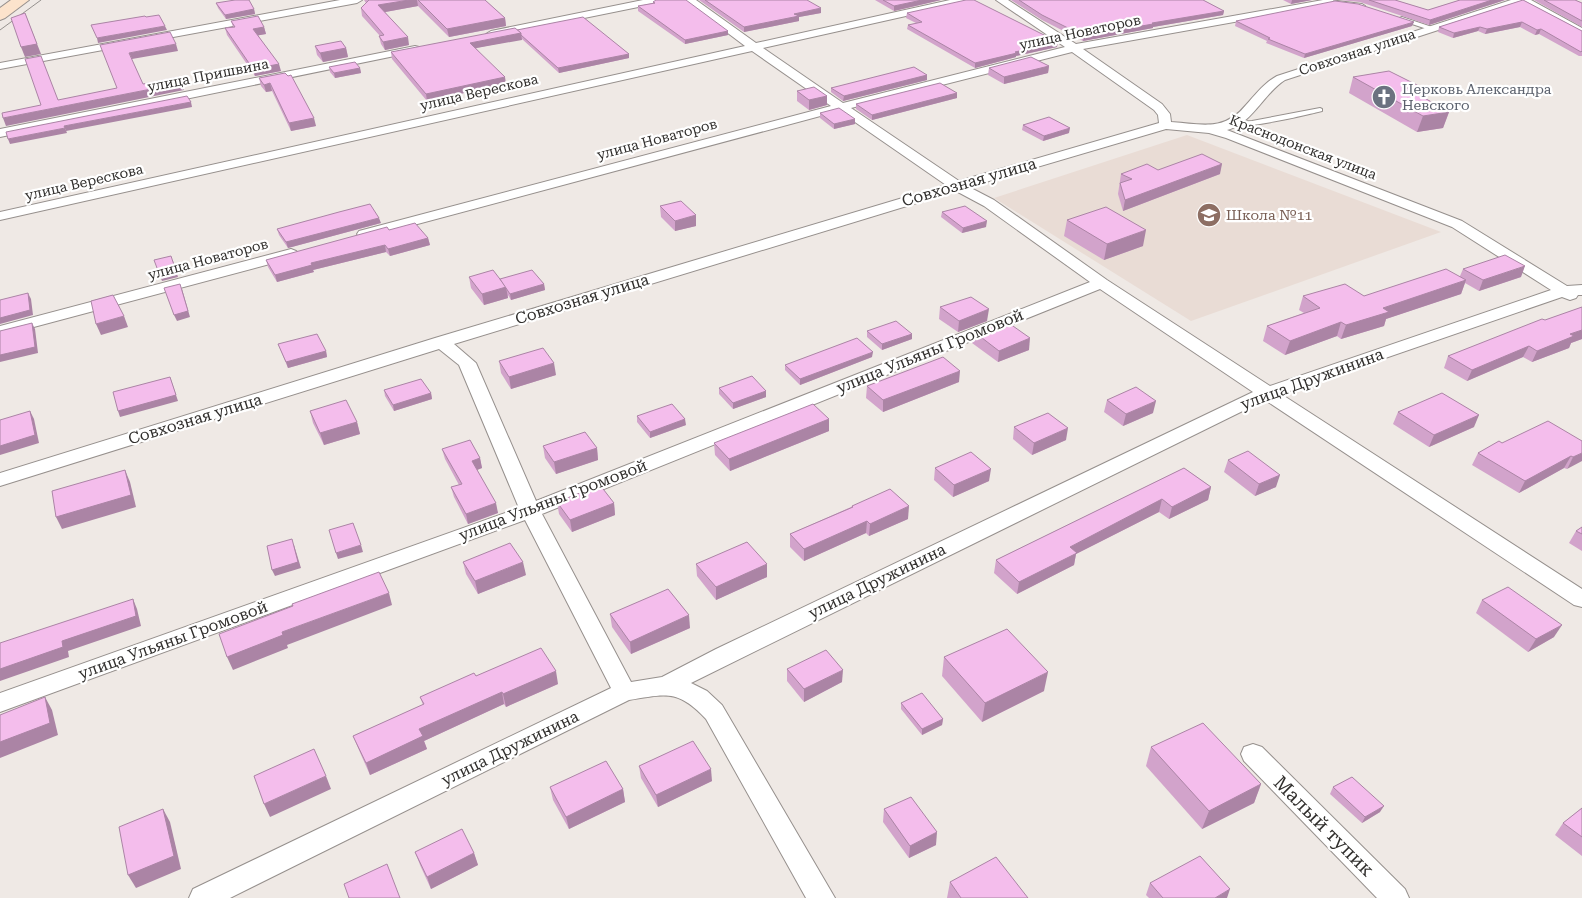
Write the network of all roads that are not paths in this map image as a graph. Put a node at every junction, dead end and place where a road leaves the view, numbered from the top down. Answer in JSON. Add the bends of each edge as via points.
{"nodes":[{"id":1,"x":21,"y":0,"type":"edge"},
{"id":2,"x":357,"y":0,"type":"edge"},
{"id":3,"x":658,"y":0,"type":"edge"},
{"id":4,"x":690,"y":0,"type":"edge"},
{"id":5,"x":964,"y":0,"type":"edge"},
{"id":6,"x":1001,"y":0,"type":"edge"},
{"id":7,"x":1522,"y":0,"type":"edge"},
{"id":8,"x":1329,"y":2,"type":"joint"},
{"id":9,"x":1367,"y":8,"type":"edge"},
{"id":10,"x":0,"y":15,"type":"edge"},
{"id":11,"x":1394,"y":16,"type":"edge"},
{"id":12,"x":1430,"y":28,"type":"junction"},
{"id":13,"x":1582,"y":32,"type":"edge"},
{"id":14,"x":484,"y":35,"type":"edge"},
{"id":15,"x":752,"y":46,"type":"junction"},
{"id":16,"x":426,"y":47,"type":"edge"},
{"id":17,"x":1073,"y":48,"type":"junction"},
{"id":18,"x":0,"y":66,"type":"edge"},
{"id":19,"x":840,"y":107,"type":"junction"},
{"id":20,"x":1320,"y":110,"type":"dead end"},
{"id":21,"x":1232,"y":124,"type":"junction"},
{"id":22,"x":1165,"y":125,"type":"junction"},
{"id":23,"x":1210,"y":129,"type":"junction"},
{"id":24,"x":0,"y":132,"type":"edge"},
{"id":25,"x":956,"y":185,"type":"junction"},
{"id":26,"x":0,"y":216,"type":"edge"},
{"id":27,"x":348,"y":238,"type":"edge"},
{"id":28,"x":300,"y":252,"type":"edge"},
{"id":29,"x":1101,"y":283,"type":"junction"},
{"id":30,"x":1573,"y":290,"type":"edge"},
{"id":31,"x":1582,"y":303,"type":"edge"},
{"id":32,"x":0,"y":332,"type":"edge"},
{"id":33,"x":441,"y":342,"type":"junction"},
{"id":34,"x":1266,"y":393,"type":"junction"},
{"id":35,"x":0,"y":480,"type":"edge"},
{"id":36,"x":530,"y":511,"type":"junction"},
{"id":37,"x":1582,"y":599,"type":"edge"},
{"id":38,"x":667,"y":685,"type":"junction"},
{"id":39,"x":625,"y":692,"type":"junction"},
{"id":40,"x":0,"y":703,"type":"edge"},
{"id":41,"x":1252,"y":754,"type":"dead end"},
{"id":42,"x":203,"y":898,"type":"edge"},
{"id":43,"x":821,"y":898,"type":"edge"},
{"id":44,"x":1395,"y":898,"type":"edge"}],
"edges":[{"from":1,"to":10,"type":"main road"},
{"from":2,"to":18,"type":"street"},
{"from":3,"to":14,"type":"street"},
{"from":4,"to":15,"type":"street"},
{"from":5,"to":15,"type":"street","name":"улица Верескова"},
{"from":6,"to":17,"type":"street"},
{"from":7,"to":12,"type":"street","name":"Совхозная улица"},
{"from":7,"to":13,"type":"street"},
{"from":8,"to":9,"type":"lane"},
{"from":8,"to":17,"type":"street","name":"улица Новаторов"},
{"from":11,"to":12,"type":"lane"},
{"from":12,"to":21,"type":"street","name":"Совхозная улица","via":[[1273,82]]},
{"from":15,"to":19,"type":"street"},
{"from":15,"to":26,"type":"street","name":"улица Верескова"},
{"from":16,"to":24,"type":"street","name":"улица Пришвина"},
{"from":17,"to":19,"type":"street","name":"улица Новаторов"},
{"from":17,"to":22,"type":"street","via":[[1160,109]]},
{"from":19,"to":25,"type":"street"},
{"from":19,"to":27,"type":"street","name":"улица Новаторов"},
{"from":20,"to":21,"type":"lane"},
{"from":21,"to":23,"type":"street"},
{"from":22,"to":23,"type":"street","name":"Краснодонская улица"},
{"from":22,"to":25,"type":"street","name":"Совхозная улица"},
{"from":23,"to":30,"type":"street","name":"Краснодонская улица","via":[[1457,224]]},
{"from":25,"to":29,"type":"street","via":[[988,202]]},
{"from":25,"to":33,"type":"street","name":"Совхозная улица"},
{"from":28,"to":32,"type":"street","name":"улица Новаторов"},
{"from":29,"to":34,"type":"street"},
{"from":29,"to":36,"type":"street","name":"улица Ульяны Громовой"},
{"from":30,"to":31,"type":"street","name":"Краснодонская улица"},
{"from":30,"to":34,"type":"street","name":"улица Дружинина"},
{"from":33,"to":35,"type":"street","name":"Совхозная улица"},
{"from":33,"to":36,"type":"street","via":[[467,363]]},
{"from":34,"to":37,"type":"street"},
{"from":34,"to":38,"type":"street","name":"улица Дружинина","via":[[724,654]]},
{"from":36,"to":39,"type":"street"},
{"from":36,"to":40,"type":"street","name":"улица Ульяны Громовой"},
{"from":38,"to":39,"type":"street","name":"улица Дружинина"},
{"from":38,"to":43,"type":"street","via":[[701,697],[714,712]]},
{"from":39,"to":42,"type":"street","name":"улица Дружинина"},
{"from":41,"to":44,"type":"street","name":"Малый тупик"}]}
